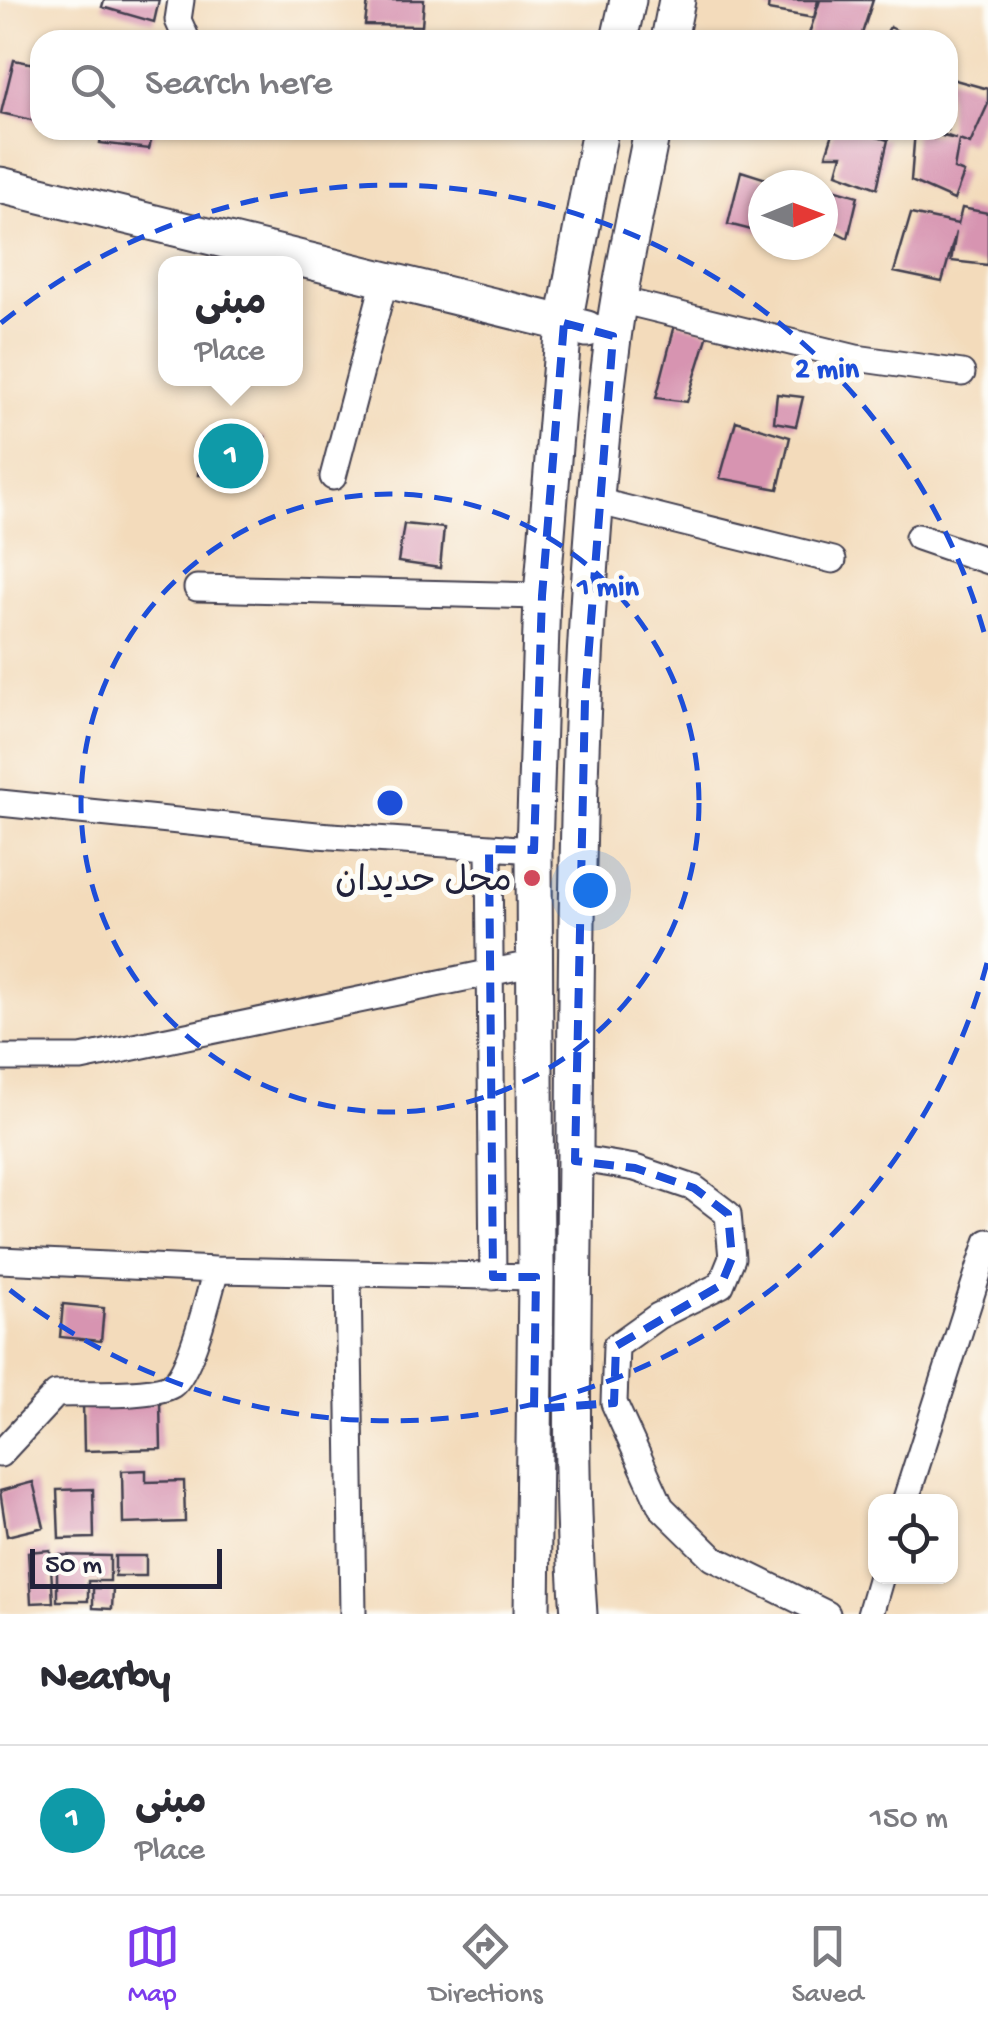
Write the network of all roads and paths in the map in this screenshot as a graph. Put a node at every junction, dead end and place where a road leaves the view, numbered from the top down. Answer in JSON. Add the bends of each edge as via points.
{"nodes":[{"id":1,"x":181,"y":0,"type":"edge"},
{"id":2,"x":628,"y":0,"type":"edge"},
{"id":3,"x":677,"y":0,"type":"edge"},
{"id":4,"x":182,"y":30,"type":"edge"},
{"id":5,"x":621,"y":30,"type":"edge"},
{"id":6,"x":671,"y":30,"type":"edge"},
{"id":7,"x":598,"y":140,"type":"edge"},
{"id":8,"x":650,"y":140,"type":"edge"},
{"id":9,"x":0,"y":185,"type":"edge"},
{"id":10,"x":291,"y":256,"type":"edge"},
{"id":11,"x":303,"y":259,"type":"edge"},
{"id":12,"x":385,"y":279,"type":"junction"},
{"id":13,"x":619,"y":300,"type":"junction"},
{"id":14,"x":564,"y":323,"type":"junction"},
{"id":15,"x":613,"y":336,"type":"junction"},
{"id":16,"x":962,"y":373,"type":"dead end"},
{"id":17,"x":332,"y":478,"type":"dead end"},
{"id":18,"x":596,"y":501,"type":"junction"},
{"id":19,"x":918,"y":537,"type":"dead end"},
{"id":20,"x":833,"y":560,"type":"dead end"},
{"id":21,"x":988,"y":561,"type":"edge"},
{"id":22,"x":196,"y":588,"type":"dead end"},
{"id":23,"x":542,"y":596,"type":"junction"},
{"id":24,"x":0,"y":804,"type":"edge"},
{"id":25,"x":488,"y":849,"type":"junction"},
{"id":26,"x":534,"y":850,"type":"junction"},
{"id":27,"x":536,"y":963,"type":"junction"},
{"id":28,"x":490,"y":974,"type":"junction"},
{"id":29,"x":0,"y":1058,"type":"edge"},
{"id":30,"x":575,"y":1158,"type":"junction"},
{"id":31,"x":988,"y":1242,"type":"edge"},
{"id":32,"x":0,"y":1260,"type":"edge"},
{"id":33,"x":216,"y":1270,"type":"junction"},
{"id":34,"x":348,"y":1274,"type":"junction"},
{"id":35,"x":494,"y":1277,"type":"junction"},
{"id":36,"x":536,"y":1277,"type":"junction"},
{"id":37,"x":614,"y":1403,"type":"junction"},
{"id":38,"x":534,"y":1408,"type":"junction"},
{"id":39,"x":573,"y":1408,"type":"junction"},
{"id":40,"x":0,"y":1454,"type":"edge"},
{"id":41,"x":908,"y":1494,"type":"edge"},
{"id":42,"x":879,"y":1584,"type":"edge"},
{"id":43,"x":352,"y":1614,"type":"edge"},
{"id":44,"x":532,"y":1614,"type":"edge"},
{"id":45,"x":579,"y":1614,"type":"edge"},
{"id":46,"x":827,"y":1614,"type":"edge"},
{"id":47,"x":870,"y":1614,"type":"edge"}],
"edges":[{"from":1,"to":4,"type":"street"},
{"from":2,"to":5,"type":"main road"},
{"from":3,"to":6,"type":"main road"},
{"from":7,"to":14,"type":"main road"},
{"from":8,"to":13,"type":"main road"},
{"from":9,"to":10,"type":"main road"},
{"from":11,"to":12,"type":"main road"},
{"from":12,"to":14,"type":"main road"},
{"from":12,"to":17,"type":"street"},
{"from":13,"to":15,"type":"main road"},
{"from":13,"to":16,"type":"street","via":[[856,358]]},
{"from":14,"to":15,"type":"main road"},
{"from":14,"to":23,"type":"main road"},
{"from":15,"to":18,"type":"main road"},
{"from":18,"to":20,"type":"street"},
{"from":18,"to":30,"type":"main road","via":[[584,719]]},
{"from":19,"to":21,"type":"street"},
{"from":22,"to":23,"type":"street"},
{"from":23,"to":26,"type":"main road"},
{"from":24,"to":25,"type":"street"},
{"from":25,"to":26,"type":"street"},
{"from":25,"to":28,"type":"street"},
{"from":26,"to":27,"type":"main road"},
{"from":27,"to":28,"type":"street"},
{"from":27,"to":36,"type":"main road"},
{"from":28,"to":29,"type":"street","via":[[80,1058]]},
{"from":28,"to":35,"type":"street"},
{"from":30,"to":37,"type":"street","via":[[694,1188],[728,1214],[732,1258],[721,1285],[616,1346]]},
{"from":30,"to":39,"type":"main road"},
{"from":31,"to":41,"type":"street"},
{"from":32,"to":33,"type":"street"},
{"from":33,"to":34,"type":"street"},
{"from":33,"to":40,"type":"street","via":[[176,1383],[160,1390],[56,1394]]},
{"from":34,"to":35,"type":"street"},
{"from":34,"to":43,"type":"street"},
{"from":35,"to":36,"type":"street"},
{"from":36,"to":38,"type":"main road"},
{"from":37,"to":39,"type":"street"},
{"from":37,"to":46,"type":"street","via":[[661,1506],[692,1539],[714,1558]]},
{"from":38,"to":39,"type":"street"},
{"from":38,"to":44,"type":"main road"},
{"from":39,"to":45,"type":"main road"},
{"from":42,"to":47,"type":"street"}]}
